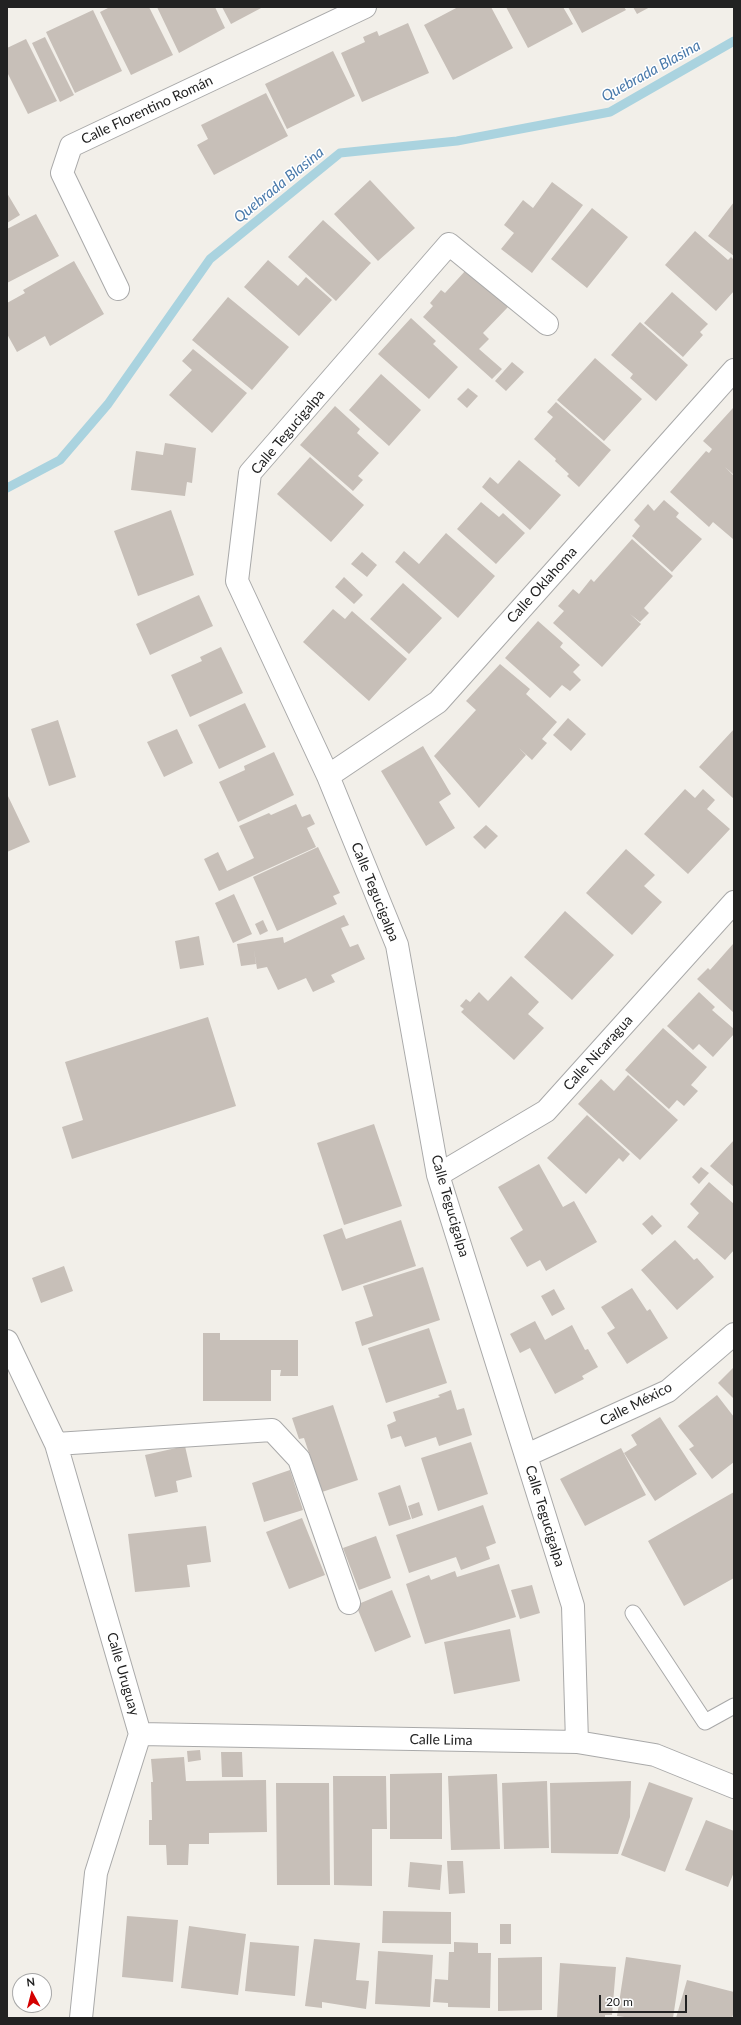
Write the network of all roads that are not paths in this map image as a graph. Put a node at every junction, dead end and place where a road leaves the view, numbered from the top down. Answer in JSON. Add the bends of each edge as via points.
{"nodes":[{"id":1,"x":365,"y":7,"type":"edge"},
{"id":2,"x":118,"y":289,"type":"dead end"},
{"id":3,"x":547,"y":324,"type":"dead end"},
{"id":4,"x":734,"y":370,"type":"edge"},
{"id":5,"x":328,"y":776,"type":"junction"},
{"id":6,"x":734,"y":902,"type":"edge"},
{"id":7,"x":438,"y":1175,"type":"junction"},
{"id":8,"x":734,"y":1334,"type":"edge"},
{"id":9,"x":7,"y":1341,"type":"edge"},
{"id":10,"x":56,"y":1444,"type":"junction"},
{"id":11,"x":527,"y":1455,"type":"junction"},
{"id":12,"x":349,"y":1603,"type":"dead end"},
{"id":13,"x":633,"y":1613,"type":"dead end"},
{"id":14,"x":734,"y":1706,"type":"edge"},
{"id":15,"x":140,"y":1734,"type":"junction"},
{"id":16,"x":577,"y":1742,"type":"junction"},
{"id":17,"x":734,"y":1788,"type":"edge"},
{"id":18,"x":81,"y":2018,"type":"edge"}],
"edges":[{"from":1,"to":2,"type":"street","name":"Calle Florentino Román","via":[[71,146],[62,173]]},
{"from":3,"to":5,"type":"street","name":"Calle Tegucigalpa","via":[[449,244],[250,473],[237,580]]},
{"from":4,"to":5,"type":"street","name":"Calle Oklahoma","via":[[438,702]]},
{"from":5,"to":7,"type":"street","name":"Calle Tegucigalpa","via":[[397,945]]},
{"from":6,"to":7,"type":"street","name":"Calle Nicaragua","via":[[546,1111]]},
{"from":7,"to":11,"type":"street","name":"Calle Tegucigalpa"},
{"from":8,"to":11,"type":"street","name":"Calle México","via":[[668,1391]]},
{"from":9,"to":10,"type":"street","name":"Calle Uruguay"},
{"from":10,"to":12,"type":"street","via":[[272,1430],[299,1459]]},
{"from":10,"to":15,"type":"street","name":"Calle Uruguay"},
{"from":11,"to":16,"type":"street","name":"Calle Tegucigalpa","via":[[573,1606]]},
{"from":13,"to":14,"type":"lane","via":[[705,1722]]},
{"from":15,"to":16,"type":"street","name":"Calle Lima"},
{"from":15,"to":18,"type":"street","name":"Calle Uruguay","via":[[96,1873]]},
{"from":16,"to":17,"type":"street","name":"Calle Lima","via":[[655,1755]]}]}
